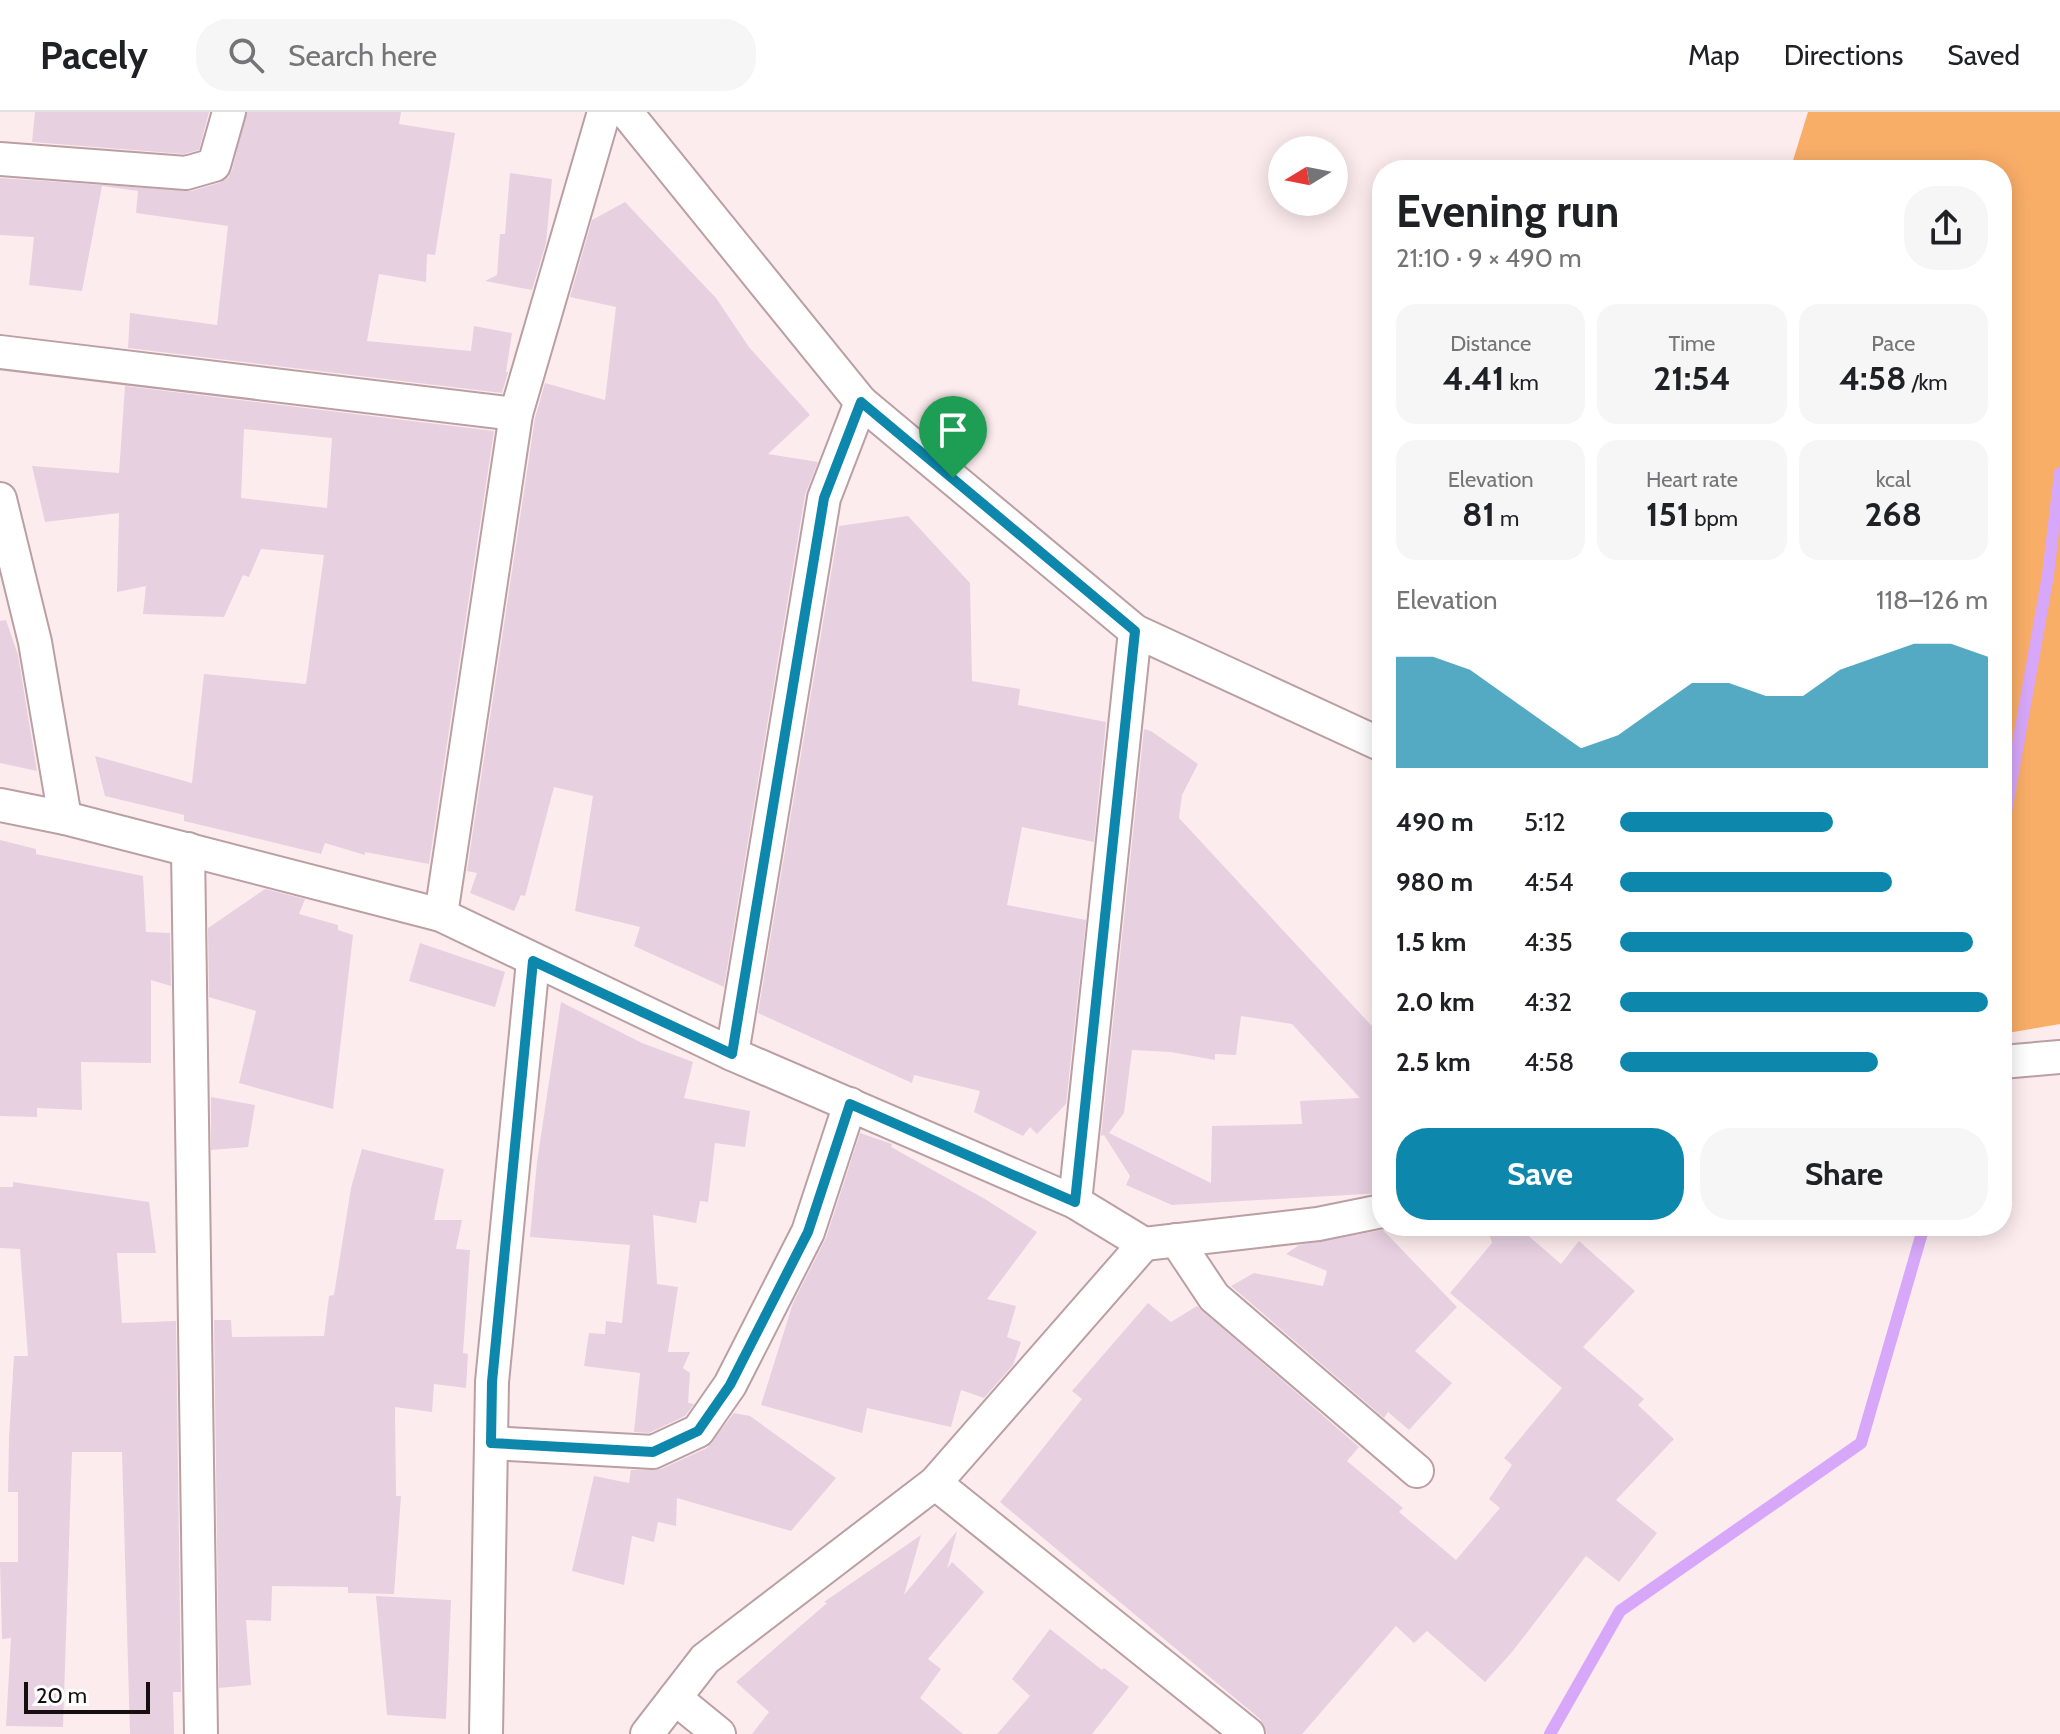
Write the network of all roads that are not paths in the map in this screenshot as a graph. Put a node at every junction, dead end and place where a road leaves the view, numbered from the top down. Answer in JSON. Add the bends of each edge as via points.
{"nodes":[{"id":1,"x":229,"y":112,"type":"edge"},
{"id":2,"x":604,"y":112,"type":"edge"},
{"id":3,"x":626,"y":112,"type":"edge"},
{"id":4,"x":0,"y":159,"type":"edge"},
{"id":5,"x":0,"y":352,"type":"edge"},
{"id":6,"x":861,"y":402,"type":"junction"},
{"id":7,"x":516,"y":414,"type":"junction"},
{"id":8,"x":0,"y":499,"type":"edge"},
{"id":9,"x":1135,"y":631,"type":"junction"},
{"id":10,"x":1372,"y":740,"type":"edge"},
{"id":11,"x":0,"y":805,"type":"edge"},
{"id":12,"x":65,"y":818,"type":"junction"},
{"id":13,"x":188,"y":849,"type":"junction"},
{"id":14,"x":441,"y":915,"type":"junction"},
{"id":15,"x":533,"y":961,"type":"junction"},
{"id":16,"x":732,"y":1054,"type":"junction"},
{"id":17,"x":2060,"y":1057,"type":"edge"},
{"id":18,"x":2012,"y":1061,"type":"edge"},
{"id":19,"x":850,"y":1104,"type":"junction"},
{"id":20,"x":1075,"y":1202,"type":"junction"},
{"id":21,"x":1372,"y":1213,"type":"edge"},
{"id":22,"x":1176,"y":1240,"type":"junction"},
{"id":23,"x":1144,"y":1244,"type":"junction"},
{"id":24,"x":491,"y":1443,"type":"junction"},
{"id":25,"x":1417,"y":1471,"type":"dead end"},
{"id":26,"x":935,"y":1483,"type":"junction"},
{"id":27,"x":675,"y":1698,"type":"junction"},
{"id":28,"x":201,"y":1734,"type":"edge"},
{"id":29,"x":486,"y":1734,"type":"edge"},
{"id":30,"x":647,"y":1734,"type":"edge"},
{"id":31,"x":719,"y":1734,"type":"edge"},
{"id":32,"x":1248,"y":1734,"type":"edge"}],
"edges":[{"from":1,"to":4,"type":"street","via":[[214,165],[202,171]]},
{"from":2,"to":7,"type":"street"},
{"from":3,"to":6,"type":"street"},
{"from":5,"to":7,"type":"street"},
{"from":6,"to":9,"type":"street"},
{"from":6,"to":16,"type":"street","via":[[824,498]]},
{"from":7,"to":14,"type":"street"},
{"from":8,"to":12,"type":"street","via":[[35,642]]},
{"from":9,"to":10,"type":"street"},
{"from":9,"to":20,"type":"street"},
{"from":11,"to":12,"type":"street"},
{"from":12,"to":13,"type":"street"},
{"from":13,"to":14,"type":"street"},
{"from":13,"to":28,"type":"street"},
{"from":14,"to":15,"type":"street"},
{"from":15,"to":16,"type":"street"},
{"from":15,"to":24,"type":"street","via":[[492,1382]]},
{"from":16,"to":19,"type":"street"},
{"from":17,"to":18,"type":"street"},
{"from":19,"to":20,"type":"street"},
{"from":19,"to":24,"type":"street","via":[[808,1232],[730,1385],[698,1431],[653,1452]]},
{"from":20,"to":23,"type":"street"},
{"from":21,"to":22,"type":"street"},
{"from":22,"to":23,"type":"street"},
{"from":22,"to":25,"type":"street","via":[[1214,1297]]},
{"from":23,"to":26,"type":"street"},
{"from":24,"to":29,"type":"street"},
{"from":26,"to":27,"type":"street","via":[[705,1659]]},
{"from":26,"to":32,"type":"street"},
{"from":27,"to":30,"type":"street"},
{"from":27,"to":31,"type":"street"}]}
